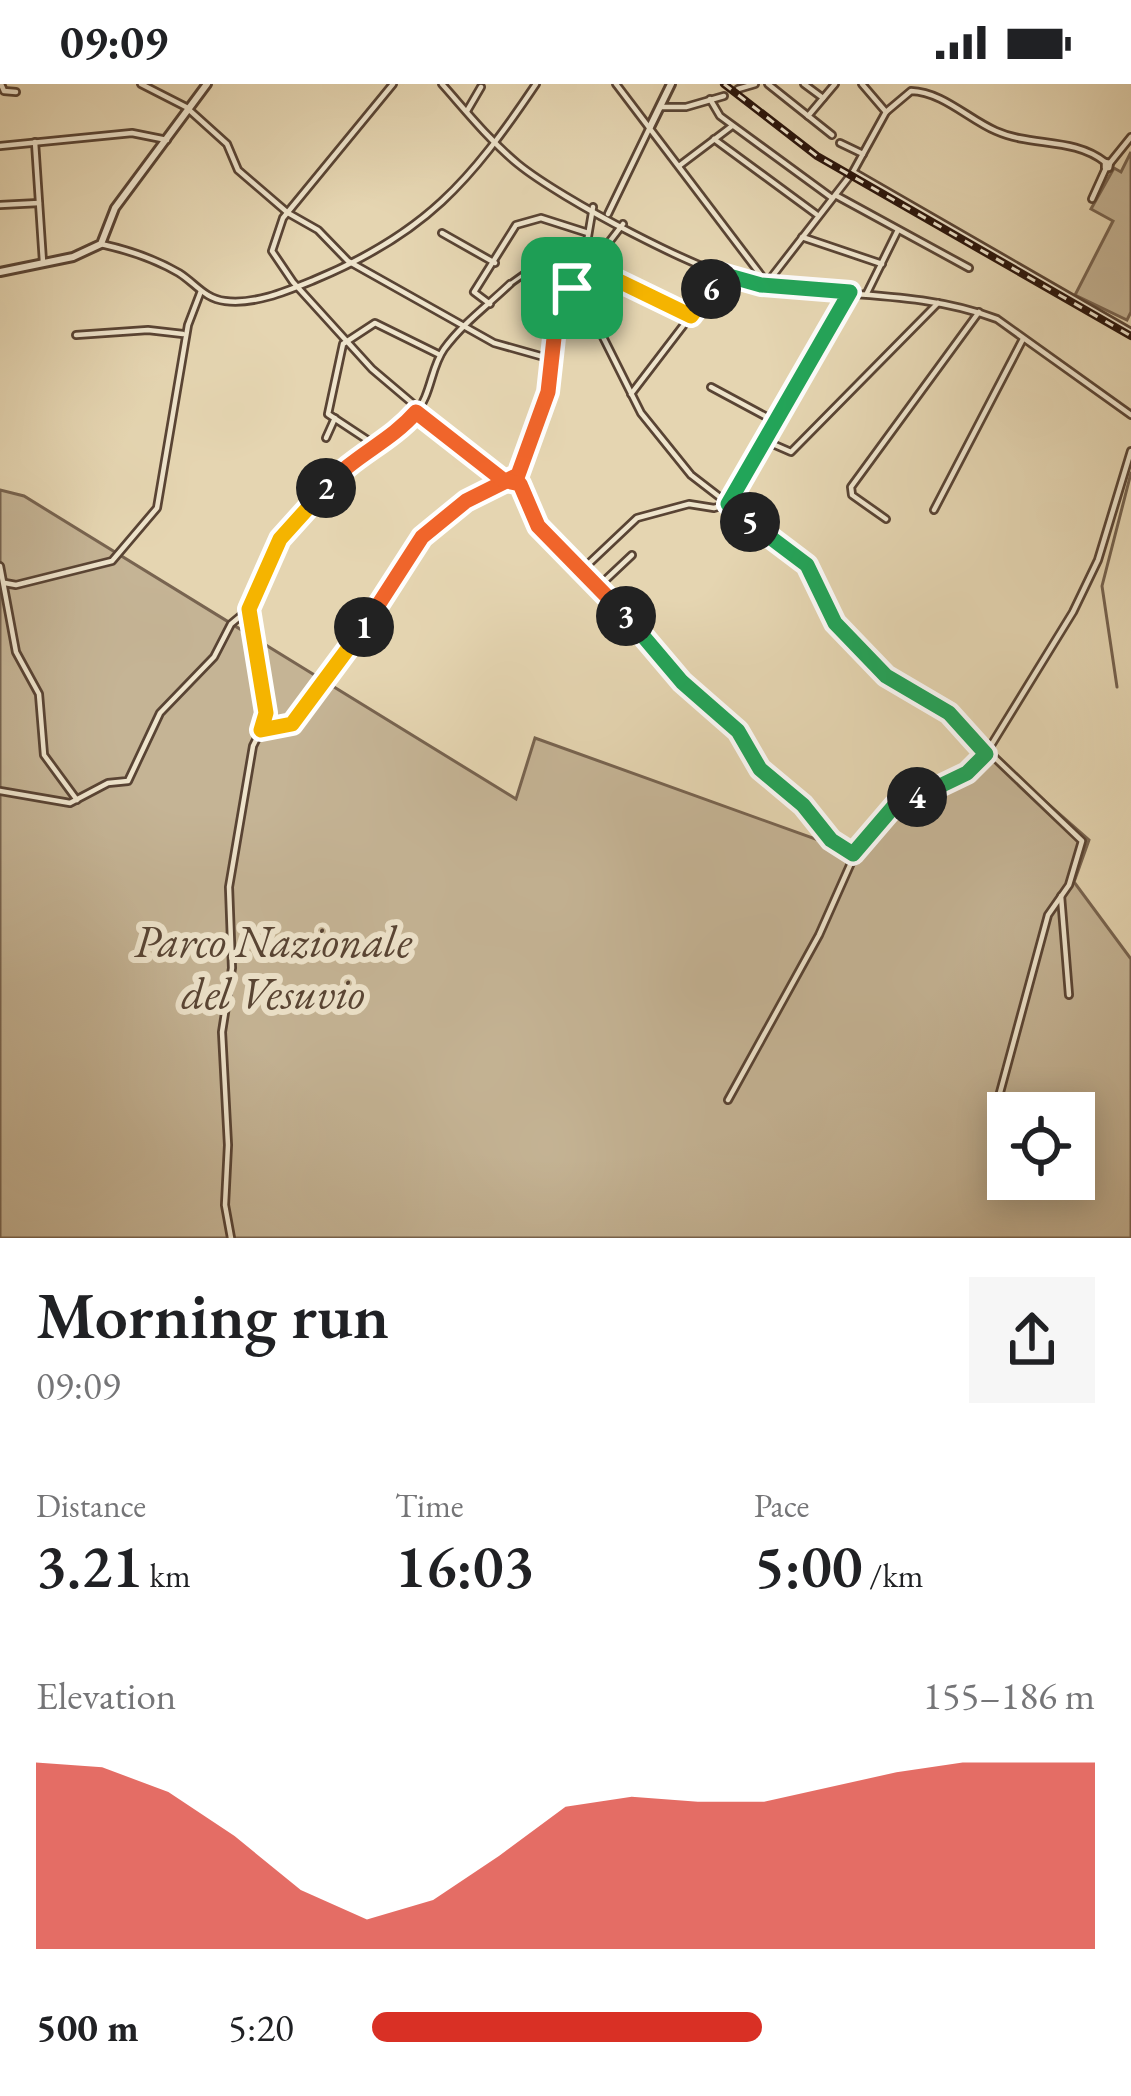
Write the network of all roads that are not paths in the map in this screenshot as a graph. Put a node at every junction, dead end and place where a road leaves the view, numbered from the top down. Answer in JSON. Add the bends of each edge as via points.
{"nodes":[{"id":1,"x":1,"y":84,"type":"edge"},
{"id":2,"x":141,"y":84,"type":"edge"},
{"id":3,"x":207,"y":84,"type":"edge"},
{"id":4,"x":442,"y":84,"type":"edge"},
{"id":5,"x":536,"y":84,"type":"edge"},
{"id":6,"x":616,"y":84,"type":"edge"},
{"id":7,"x":671,"y":84,"type":"edge"},
{"id":8,"x":755,"y":84,"type":"edge"},
{"id":9,"x":768,"y":84,"type":"edge"},
{"id":10,"x":805,"y":84,"type":"edge"},
{"id":11,"x":835,"y":84,"type":"edge"},
{"id":12,"x":862,"y":84,"type":"edge"},
{"id":13,"x":389,"y":85,"type":"edge"},
{"id":14,"x":481,"y":86,"type":"edge"},
{"id":15,"x":738,"y":89,"type":"dead end"},
{"id":16,"x":16,"y":92,"type":"dead end"},
{"id":17,"x":724,"y":96,"type":"dead end"},
{"id":18,"x":823,"y":98,"type":"junction"},
{"id":19,"x":710,"y":99,"type":"junction"},
{"id":20,"x":660,"y":107,"type":"junction"},
{"id":21,"x":189,"y":109,"type":"junction"},
{"id":22,"x":466,"y":111,"type":"junction"},
{"id":23,"x":886,"y":112,"type":"junction"},
{"id":24,"x":808,"y":116,"type":"junction"},
{"id":25,"x":732,"y":126,"type":"junction"},
{"id":26,"x":650,"y":127,"type":"junction"},
{"id":27,"x":832,"y":135,"type":"dead end"},
{"id":28,"x":1131,"y":136,"type":"edge"},
{"id":29,"x":714,"y":139,"type":"junction"},
{"id":30,"x":167,"y":140,"type":"junction"},
{"id":31,"x":35,"y":142,"type":"junction"},
{"id":32,"x":840,"y":143,"type":"dead end"},
{"id":33,"x":497,"y":144,"type":"junction"},
{"id":34,"x":0,"y":146,"type":"edge"},
{"id":35,"x":863,"y":154,"type":"junction"},
{"id":36,"x":1107,"y":164,"type":"junction"},
{"id":37,"x":679,"y":166,"type":"junction"},
{"id":38,"x":853,"y":172,"type":"junction"},
{"id":39,"x":833,"y":196,"type":"junction"},
{"id":40,"x":1092,"y":199,"type":"dead end"},
{"id":41,"x":39,"y":203,"type":"junction"},
{"id":42,"x":0,"y":205,"type":"edge"},
{"id":43,"x":593,"y":208,"type":"junction"},
{"id":44,"x":287,"y":213,"type":"junction"},
{"id":45,"x":818,"y":215,"type":"junction"},
{"id":46,"x":607,"y":216,"type":"junction"},
{"id":47,"x":622,"y":224,"type":"junction"},
{"id":48,"x":898,"y":230,"type":"junction"},
{"id":49,"x":442,"y":232,"type":"dead end"},
{"id":50,"x":588,"y":233,"type":"junction"},
{"id":51,"x":800,"y":236,"type":"junction"},
{"id":52,"x":100,"y":244,"type":"junction"},
{"id":53,"x":495,"y":263,"type":"junction"},
{"id":54,"x":43,"y":264,"type":"junction"},
{"id":55,"x":355,"y":264,"type":"junction"},
{"id":56,"x":882,"y":264,"type":"junction"},
{"id":57,"x":590,"y":267,"type":"junction"},
{"id":58,"x":969,"y":268,"type":"dead end"},
{"id":59,"x":0,"y":272,"type":"edge"},
{"id":60,"x":527,"y":272,"type":"dead end"},
{"id":61,"x":722,"y":274,"type":"junction"},
{"id":62,"x":767,"y":283,"type":"junction"},
{"id":63,"x":510,"y":284,"type":"joint"},
{"id":64,"x":298,"y":286,"type":"junction"},
{"id":65,"x":572,"y":288,"type":"junction"},
{"id":66,"x":201,"y":291,"type":"junction"},
{"id":67,"x":580,"y":291,"type":"junction"},
{"id":68,"x":850,"y":292,"type":"junction"},
{"id":69,"x":867,"y":292,"type":"junction"},
{"id":70,"x":938,"y":303,"type":"junction"},
{"id":71,"x":490,"y":304,"type":"junction"},
{"id":72,"x":979,"y":312,"type":"junction"},
{"id":73,"x":691,"y":316,"type":"junction"},
{"id":74,"x":464,"y":325,"type":"junction"},
{"id":75,"x":1131,"y":332,"type":"edge"},
{"id":76,"x":186,"y":334,"type":"junction"},
{"id":77,"x":76,"y":335,"type":"dead end"},
{"id":78,"x":347,"y":339,"type":"junction"},
{"id":79,"x":1023,"y":339,"type":"junction"},
{"id":80,"x":440,"y":355,"type":"junction"},
{"id":81,"x":551,"y":359,"type":"junction"},
{"id":82,"x":710,"y":387,"type":"dead end"},
{"id":83,"x":631,"y":395,"type":"junction"},
{"id":84,"x":416,"y":412,"type":"junction"},
{"id":85,"x":1131,"y":415,"type":"edge"},
{"id":86,"x":335,"y":418,"type":"junction"},
{"id":87,"x":778,"y":423,"type":"junction"},
{"id":88,"x":326,"y":438,"type":"dead end"},
{"id":89,"x":768,"y":442,"type":"junction"},
{"id":90,"x":378,"y":447,"type":"junction"},
{"id":91,"x":1131,"y":452,"type":"edge"},
{"id":92,"x":518,"y":475,"type":"junction"},
{"id":93,"x":503,"y":480,"type":"junction"},
{"id":94,"x":512,"y":480,"type":"junction"},
{"id":95,"x":520,"y":484,"type":"junction"},
{"id":96,"x":728,"y":504,"type":"junction"},
{"id":97,"x":934,"y":509,"type":"dead end"},
{"id":98,"x":886,"y":519,"type":"dead end"},
{"id":99,"x":632,"y":555,"type":"dead end"},
{"id":100,"x":0,"y":566,"type":"edge"},
{"id":101,"x":582,"y":570,"type":"junction"},
{"id":102,"x":5,"y":583,"type":"junction"},
{"id":103,"x":598,"y":587,"type":"junction"},
{"id":104,"x":249,"y":609,"type":"junction"},
{"id":105,"x":261,"y":730,"type":"junction"},
{"id":106,"x":986,"y":754,"type":"junction"},
{"id":107,"x":0,"y":791,"type":"edge"},
{"id":108,"x":77,"y":800,"type":"junction"},
{"id":109,"x":853,"y":854,"type":"junction"},
{"id":110,"x":1061,"y":896,"type":"junction"},
{"id":111,"x":1069,"y":995,"type":"dead end"},
{"id":112,"x":999,"y":1092,"type":"edge"},
{"id":113,"x":728,"y":1100,"type":"dead end"},
{"id":114,"x":231,"y":1238,"type":"edge"}],
"edges":[{"from":1,"to":16,"type":"street"},
{"from":2,"to":21,"type":"street"},
{"from":3,"to":21,"type":"street"},
{"from":4,"to":22,"type":"street"},
{"from":5,"to":33,"type":"street"},
{"from":6,"to":26,"type":"street"},
{"from":7,"to":20,"type":"street"},
{"from":8,"to":15,"type":"street"},
{"from":9,"to":24,"type":"street"},
{"from":10,"to":18,"type":"street"},
{"from":11,"to":18,"type":"street"},
{"from":12,"to":23,"type":"street"},
{"from":13,"to":44,"type":"street"},
{"from":14,"to":22,"type":"street"},
{"from":17,"to":19,"type":"street"},
{"from":18,"to":24,"type":"street"},
{"from":19,"to":20,"type":"street"},
{"from":19,"to":25,"type":"street"},
{"from":20,"to":26,"type":"street"},
{"from":21,"to":30,"type":"street"},
{"from":21,"to":44,"type":"street","via":[[224,140],[238,170]]},
{"from":22,"to":33,"type":"street"},
{"from":23,"to":35,"type":"street"},
{"from":23,"to":36,"type":"street","via":[[919,91],[1003,134],[1077,147]]},
{"from":24,"to":27,"type":"street"},
{"from":25,"to":29,"type":"street"},
{"from":25,"to":39,"type":"street"},
{"from":26,"to":37,"type":"street"},
{"from":26,"to":46,"type":"street"},
{"from":28,"to":36,"type":"street"},
{"from":29,"to":37,"type":"street"},
{"from":29,"to":45,"type":"street"},
{"from":30,"to":31,"type":"street","via":[[132,133]]},
{"from":30,"to":52,"type":"street","via":[[115,208]]},
{"from":31,"to":34,"type":"street"},
{"from":31,"to":41,"type":"street"},
{"from":32,"to":35,"type":"street"},
{"from":33,"to":43,"type":"street"},
{"from":33,"to":55,"type":"street","via":[[431,215]]},
{"from":35,"to":38,"type":"street"},
{"from":36,"to":40,"type":"street"},
{"from":37,"to":62,"type":"street"},
{"from":38,"to":39,"type":"street"},
{"from":38,"to":75,"type":"street"},
{"from":39,"to":45,"type":"street"},
{"from":39,"to":48,"type":"street"},
{"from":41,"to":42,"type":"street"},
{"from":41,"to":54,"type":"street"},
{"from":43,"to":46,"type":"street"},
{"from":43,"to":50,"type":"street"},
{"from":44,"to":55,"type":"street"},
{"from":44,"to":64,"type":"street","via":[[272,251]]},
{"from":45,"to":51,"type":"street"},
{"from":46,"to":47,"type":"street"},
{"from":47,"to":57,"type":"street"},
{"from":47,"to":61,"type":"street"},
{"from":48,"to":56,"type":"street"},
{"from":48,"to":58,"type":"street"},
{"from":49,"to":53,"type":"street"},
{"from":50,"to":53,"type":"street","via":[[541,218],[516,225]]},
{"from":50,"to":65,"type":"street"},
{"from":51,"to":56,"type":"street"},
{"from":51,"to":62,"type":"street"},
{"from":52,"to":54,"type":"street"},
{"from":52,"to":66,"type":"street","via":[[164,266]]},
{"from":53,"to":71,"type":"street","via":[[475,292]]},
{"from":54,"to":59,"type":"street"},
{"from":55,"to":64,"type":"street"},
{"from":55,"to":74,"type":"street"},
{"from":56,"to":69,"type":"street"},
{"from":57,"to":67,"type":"street"},
{"from":57,"to":73,"type":"street"},
{"from":60,"to":63,"type":"street"},
{"from":61,"to":62,"type":"street"},
{"from":61,"to":73,"type":"street"},
{"from":62,"to":68,"type":"street"},
{"from":63,"to":71,"type":"street"},
{"from":64,"to":66,"type":"street","via":[[236,302]]},
{"from":64,"to":78,"type":"street"},
{"from":65,"to":67,"type":"street"},
{"from":65,"to":81,"type":"street"},
{"from":66,"to":76,"type":"street"},
{"from":67,"to":83,"type":"street"},
{"from":68,"to":69,"type":"street"},
{"from":68,"to":87,"type":"street"},
{"from":69,"to":70,"type":"street"},
{"from":70,"to":72,"type":"street"},
{"from":70,"to":89,"type":"street","via":[[791,452]]},
{"from":71,"to":74,"type":"street"},
{"from":72,"to":79,"type":"street"},
{"from":72,"to":98,"type":"street","via":[[850,487]]},
{"from":73,"to":83,"type":"street"},
{"from":74,"to":80,"type":"street"},
{"from":74,"to":81,"type":"street"},
{"from":76,"to":77,"type":"street"},
{"from":76,"to":102,"type":"street","via":[[157,508],[108,563]]},
{"from":78,"to":80,"type":"street","via":[[375,323]]},
{"from":78,"to":84,"type":"street"},
{"from":78,"to":86,"type":"street","via":[[331,386],[328,414]]},
{"from":79,"to":85,"type":"street"},
{"from":79,"to":97,"type":"street"},
{"from":80,"to":84,"type":"street"},
{"from":81,"to":92,"type":"street","via":[[548,392]]},
{"from":82,"to":87,"type":"street"},
{"from":83,"to":96,"type":"street","via":[[675,458]]},
{"from":84,"to":90,"type":"street"},
{"from":84,"to":93,"type":"street"},
{"from":86,"to":88,"type":"street"},
{"from":86,"to":90,"type":"street"},
{"from":87,"to":89,"type":"street"},
{"from":89,"to":96,"type":"street"},
{"from":90,"to":104,"type":"street","via":[[350,461],[280,539]]},
{"from":91,"to":106,"type":"street","via":[[1082,595]]},
{"from":92,"to":94,"type":"street"},
{"from":92,"to":95,"type":"street"},
{"from":93,"to":94,"type":"street"},
{"from":93,"to":105,"type":"street","via":[[422,537],[292,724]]},
{"from":94,"to":95,"type":"street"},
{"from":95,"to":101,"type":"street","via":[[538,526]]},
{"from":96,"to":101,"type":"street","via":[[689,503],[637,518]]},
{"from":96,"to":106,"type":"street","via":[[807,565],[835,623],[886,676],[949,713]]},
{"from":99,"to":103,"type":"street"},
{"from":100,"to":102,"type":"street"},
{"from":101,"to":103,"type":"street"},
{"from":102,"to":108,"type":"street","via":[[16,652],[45,721],[44,755]]},
{"from":103,"to":109,"type":"street","via":[[738,731],[760,769]]},
{"from":104,"to":105,"type":"street","via":[[266,713]]},
{"from":104,"to":108,"type":"street","via":[[160,713],[128,782]]},
{"from":105,"to":114,"type":"street","via":[[227,911],[232,968],[222,1065]]},
{"from":106,"to":109,"type":"street","via":[[967,773],[895,805]]},
{"from":106,"to":110,"type":"street","via":[[1082,841]]},
{"from":107,"to":108,"type":"street"},
{"from":109,"to":113,"type":"street","via":[[819,935]]},
{"from":110,"to":111,"type":"street"},
{"from":110,"to":112,"type":"street","via":[[1035,956]]}]}
